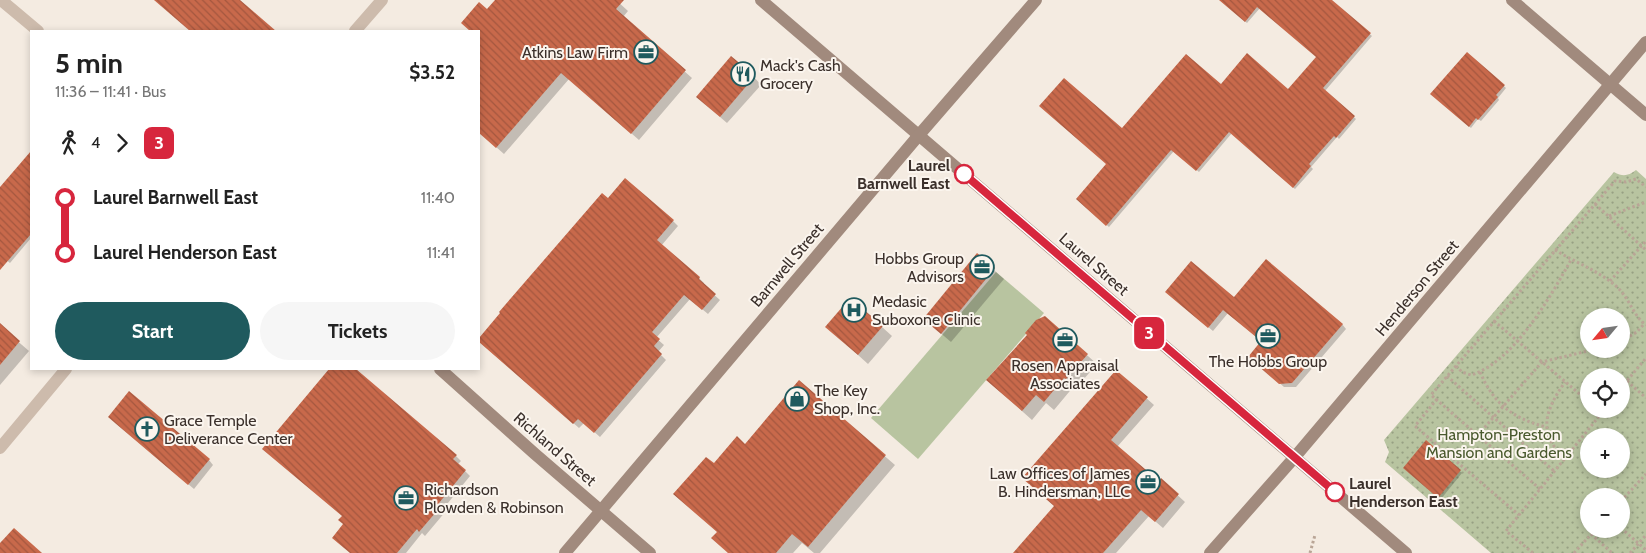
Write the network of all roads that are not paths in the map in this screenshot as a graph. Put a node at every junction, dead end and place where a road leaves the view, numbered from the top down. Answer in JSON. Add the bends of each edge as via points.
{"nodes":[{"id":1,"x":1,"y":0,"type":"edge"},
{"id":2,"x":382,"y":0,"type":"edge"},
{"id":3,"x":761,"y":0,"type":"edge"},
{"id":4,"x":1036,"y":0,"type":"edge"},
{"id":5,"x":1512,"y":0,"type":"edge"},
{"id":6,"x":37,"y":30,"type":"edge"},
{"id":7,"x":356,"y":30,"type":"edge"},
{"id":8,"x":1646,"y":42,"type":"edge"},
{"id":9,"x":1611,"y":85,"type":"junction"},
{"id":10,"x":1646,"y":115,"type":"edge"},
{"id":11,"x":919,"y":135,"type":"junction"},
{"id":12,"x":65,"y":370,"type":"edge"},
{"id":13,"x":441,"y":370,"type":"edge"},
{"id":14,"x":0,"y":448,"type":"edge"},
{"id":15,"x":1294,"y":458,"type":"junction"},
{"id":16,"x":601,"y":511,"type":"junction"},
{"id":17,"x":565,"y":553,"type":"edge"},
{"id":18,"x":650,"y":553,"type":"edge"},
{"id":19,"x":1210,"y":553,"type":"edge"},
{"id":20,"x":1406,"y":553,"type":"edge"}],
"edges":[{"from":1,"to":6,"type":"street"},
{"from":2,"to":7,"type":"street"},
{"from":3,"to":11,"type":"street","name":"Laurel Street"},
{"from":4,"to":11,"type":"street","name":"Barnwell Street"},
{"from":5,"to":9,"type":"street"},
{"from":8,"to":9,"type":"street","name":"Henderson Street"},
{"from":9,"to":10,"type":"street"},
{"from":9,"to":15,"type":"street","name":"Henderson Street"},
{"from":11,"to":15,"type":"street","name":"Laurel Street"},
{"from":11,"to":16,"type":"street","name":"Barnwell Street"},
{"from":12,"to":14,"type":"street"},
{"from":13,"to":16,"type":"street","name":"Richland Street"},
{"from":15,"to":19,"type":"street","name":"Henderson Street"},
{"from":15,"to":20,"type":"street","name":"Laurel Street"},
{"from":16,"to":17,"type":"street","name":"Barnwell Street"},
{"from":16,"to":18,"type":"street","name":"Richland Street"}]}
